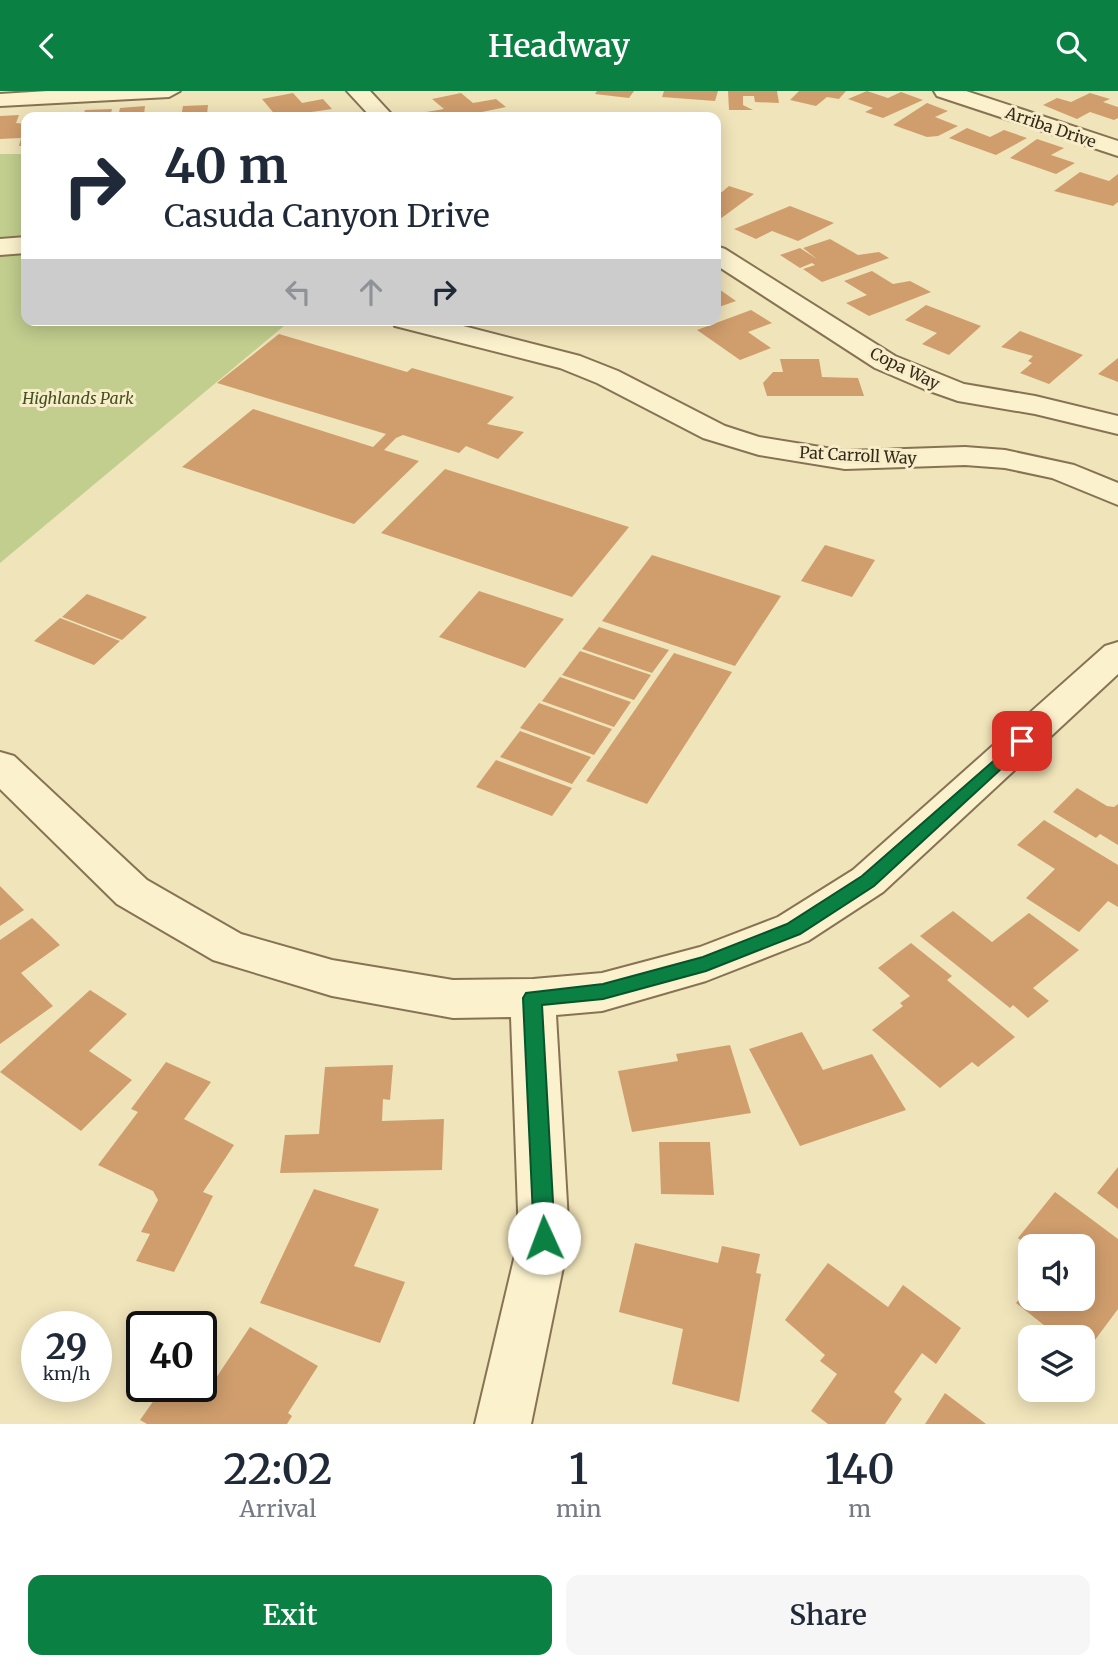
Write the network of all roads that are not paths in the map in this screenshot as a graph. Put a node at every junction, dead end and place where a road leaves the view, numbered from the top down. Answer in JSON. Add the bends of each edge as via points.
{"nodes":[{"id":1,"x":169,"y":91,"type":"edge"},
{"id":2,"x":358,"y":91,"type":"edge"},
{"id":3,"x":945,"y":91,"type":"edge"},
{"id":4,"x":67,"y":94,"type":"edge"},
{"id":5,"x":0,"y":100,"type":"edge"},
{"id":6,"x":378,"y":112,"type":"edge"},
{"id":7,"x":1118,"y":149,"type":"edge"},
{"id":8,"x":21,"y":246,"type":"edge"},
{"id":9,"x":0,"y":247,"type":"edge"},
{"id":10,"x":721,"y":257,"type":"edge"},
{"id":11,"x":429,"y":326,"type":"edge"},
{"id":12,"x":1118,"y":425,"type":"edge"},
{"id":13,"x":1118,"y":495,"type":"edge"},
{"id":14,"x":1118,"y":654,"type":"edge"},
{"id":15,"x":0,"y":766,"type":"edge"},
{"id":16,"x":533,"y":998,"type":"junction"},
{"id":17,"x":508,"y":1423,"type":"edge"}],
"edges":[{"from":1,"to":4,"type":"street"},
{"from":2,"to":6,"type":"street"},
{"from":3,"to":7,"type":"street","name":"Arriba Drive"},
{"from":4,"to":5,"type":"street"},
{"from":8,"to":9,"type":"street"},
{"from":10,"to":12,"type":"street","name":"Copa Way","via":[[885,362],[934,383]]},
{"from":11,"to":13,"type":"street","name":"Pat Carroll Way","via":[[570,362],[632,387],[716,433],[750,442],[808,456],[898,460],[966,456],[1049,465]]},
{"from":14,"to":16,"type":"street","via":[[868,881],[793,929],[706,964],[603,992]]},
{"from":15,"to":16,"type":"street","via":[[132,892],[228,948],[332,978],[453,999]]},
{"from":16,"to":17,"type":"street","via":[[544,1238]]}]}
